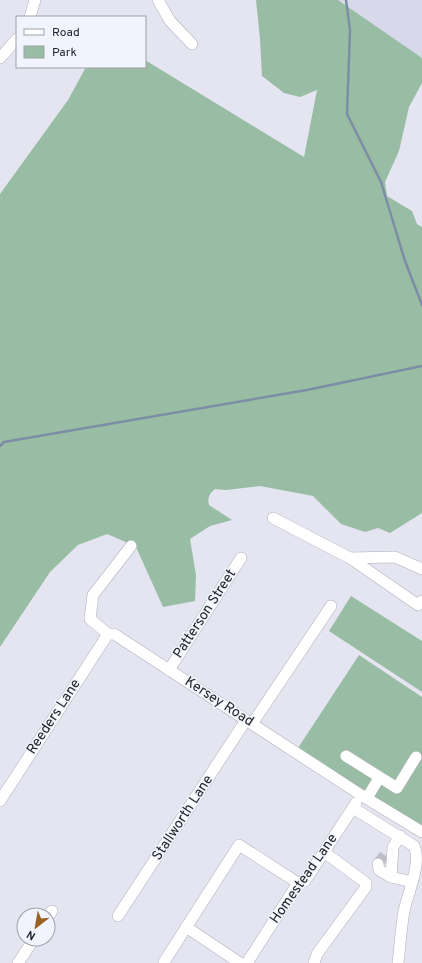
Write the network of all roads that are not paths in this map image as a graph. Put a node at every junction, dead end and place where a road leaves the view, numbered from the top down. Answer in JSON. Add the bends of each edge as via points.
{"nodes":[{"id":1,"x":35,"y":0,"type":"edge"},
{"id":2,"x":158,"y":0,"type":"edge"},
{"id":3,"x":30,"y":16,"type":"edge"},
{"id":4,"x":16,"y":40,"type":"edge"},
{"id":5,"x":192,"y":44,"type":"dead end"},
{"id":6,"x":0,"y":58,"type":"edge"},
{"id":7,"x":273,"y":518,"type":"dead end"},
{"id":8,"x":131,"y":546,"type":"dead end"},
{"id":9,"x":241,"y":558,"type":"dead end"},
{"id":10,"x":350,"y":558,"type":"junction"},
{"id":11,"x":422,"y":569,"type":"edge"},
{"id":12,"x":422,"y":601,"type":"edge"},
{"id":13,"x":331,"y":606,"type":"dead end"},
{"id":14,"x":108,"y":634,"type":"junction"},
{"id":15,"x":169,"y":670,"type":"junction"},
{"id":16,"x":249,"y":722,"type":"junction"},
{"id":17,"x":346,"y":756,"type":"dead end"},
{"id":18,"x":416,"y":757,"type":"dead end"},
{"id":19,"x":380,"y":778,"type":"junction"},
{"id":20,"x":364,"y":797,"type":"junction"},
{"id":21,"x":0,"y":801,"type":"edge"},
{"id":22,"x":353,"y":808,"type":"junction"},
{"id":23,"x":422,"y":832,"type":"edge"},
{"id":24,"x":400,"y":836,"type":"junction"},
{"id":25,"x":324,"y":852,"type":"junction"},
{"id":26,"x":378,"y":864,"type":"dead end"},
{"id":27,"x":391,"y":877,"type":"junction"},
{"id":28,"x":412,"y":882,"type":"junction"},
{"id":29,"x":298,"y":883,"type":"junction"},
{"id":30,"x":118,"y":916,"type":"dead end"},
{"id":31,"x":186,"y":927,"type":"junction"},
{"id":32,"x":29,"y":947,"type":"edge"},
{"id":33,"x":164,"y":962,"type":"dead end"},
{"id":34,"x":18,"y":963,"type":"edge"},
{"id":35,"x":240,"y":963,"type":"edge"},
{"id":36,"x":247,"y":963,"type":"edge"},
{"id":37,"x":314,"y":963,"type":"edge"},
{"id":38,"x":398,"y":963,"type":"edge"}],
"edges":[{"from":1,"to":3,"type":"street"},
{"from":2,"to":5,"type":"street","via":[[170,22]]},
{"from":4,"to":6,"type":"street"},
{"from":7,"to":10,"type":"street"},
{"from":8,"to":14,"type":"street","name":"Kersey Road","via":[[93,595],[90,619]]},
{"from":9,"to":15,"type":"street","name":"Patterson Street"},
{"from":10,"to":11,"type":"street","via":[[395,557]]},
{"from":10,"to":12,"type":"street","via":[[418,605]]},
{"from":13,"to":16,"type":"street","name":"Stallworth Lane"},
{"from":14,"to":15,"type":"street","name":"Kersey Road","via":[[114,634]]},
{"from":14,"to":21,"type":"street","name":"Reeders Lane"},
{"from":15,"to":16,"type":"street","name":"Kersey Road"},
{"from":16,"to":20,"type":"street","name":"Kersey Road"},
{"from":16,"to":30,"type":"street","name":"Stallworth Lane"},
{"from":17,"to":19,"type":"street"},
{"from":18,"to":19,"type":"street","via":[[397,788]]},
{"from":19,"to":20,"type":"street","name":"Homestead Lane"},
{"from":20,"to":22,"type":"street","name":"Homestead Lane"},
{"from":20,"to":23,"type":"street","name":"Kersey Road"},
{"from":22,"to":24,"type":"street"},
{"from":22,"to":25,"type":"street","name":"Homestead Lane"},
{"from":24,"to":27,"type":"street","via":[[389,850]]},
{"from":24,"to":28,"type":"street","via":[[418,852]]},
{"from":25,"to":29,"type":"street","name":"Homestead Lane","via":[[305,881]]},
{"from":25,"to":37,"type":"street","via":[[366,883],[366,887],[316,954]]},
{"from":26,"to":27,"type":"street","via":[[379,870]]},
{"from":27,"to":28,"type":"street"},
{"from":28,"to":38,"type":"street","via":[[404,910]]},
{"from":29,"to":31,"type":"street","via":[[239,845]]},
{"from":29,"to":36,"type":"street","name":"Homestead Lane"},
{"from":31,"to":33,"type":"street"},
{"from":31,"to":35,"type":"street"},
{"from":32,"to":34,"type":"street"}]}
